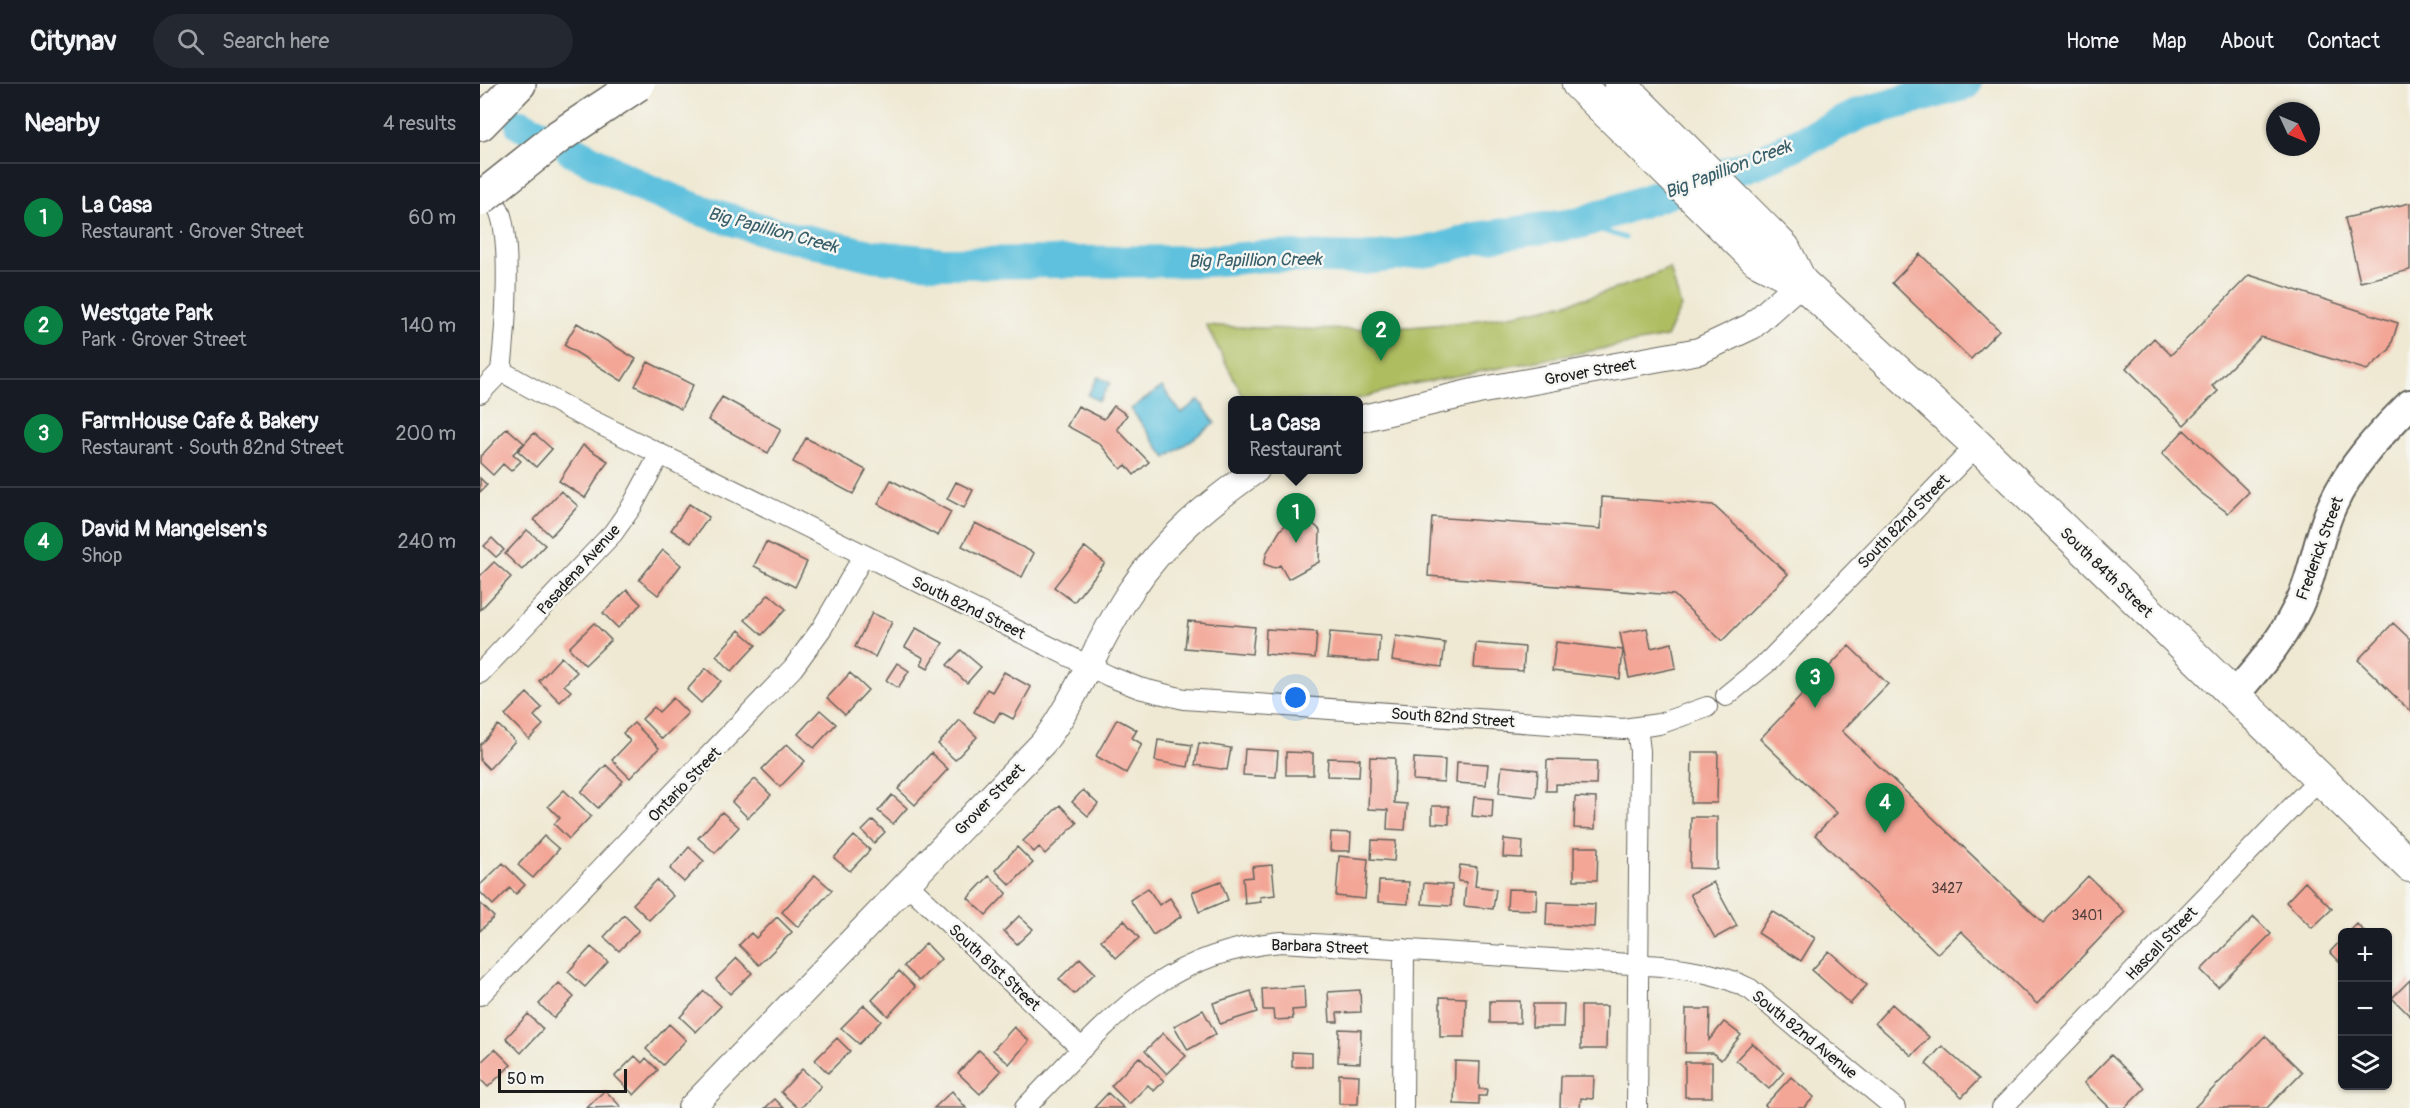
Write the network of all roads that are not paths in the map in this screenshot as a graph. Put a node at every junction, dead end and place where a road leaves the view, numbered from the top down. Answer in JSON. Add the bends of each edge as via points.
{"nodes":[{"id":1,"x":519,"y":84,"type":"edge"},
{"id":2,"x":638,"y":84,"type":"edge"},
{"id":3,"x":1578,"y":84,"type":"edge"},
{"id":4,"x":1631,"y":95,"type":"edge"},
{"id":5,"x":480,"y":124,"type":"edge"},
{"id":6,"x":489,"y":203,"type":"edge"},
{"id":7,"x":1771,"y":254,"type":"junction"},
{"id":8,"x":1801,"y":282,"type":"junction"},
{"id":9,"x":501,"y":371,"type":"junction"},
{"id":10,"x":480,"y":393,"type":"edge"},
{"id":11,"x":2410,"y":404,"type":"edge"},
{"id":12,"x":1363,"y":418,"type":"edge"},
{"id":13,"x":1977,"y":445,"type":"junction"},
{"id":14,"x":660,"y":454,"type":"junction"},
{"id":15,"x":1251,"y":474,"type":"edge"},
{"id":16,"x":864,"y":555,"type":"junction"},
{"id":17,"x":1088,"y":666,"type":"junction"},
{"id":18,"x":480,"y":673,"type":"edge"},
{"id":19,"x":2234,"y":695,"type":"junction"},
{"id":20,"x":1726,"y":696,"type":"dead end"},
{"id":21,"x":1707,"y":707,"type":"dead end"},
{"id":22,"x":1637,"y":727,"type":"junction"},
{"id":23,"x":2320,"y":778,"type":"junction"},
{"id":24,"x":2410,"y":866,"type":"edge"},
{"id":25,"x":907,"y":884,"type":"junction"},
{"id":26,"x":1404,"y":949,"type":"junction"},
{"id":27,"x":1638,"y":965,"type":"junction"},
{"id":28,"x":480,"y":995,"type":"edge"},
{"id":29,"x":1082,"y":1049,"type":"junction"},
{"id":30,"x":691,"y":1108,"type":"edge"},
{"id":31,"x":1026,"y":1108,"type":"edge"},
{"id":32,"x":1403,"y":1108,"type":"edge"},
{"id":33,"x":1637,"y":1108,"type":"edge"},
{"id":34,"x":1894,"y":1108,"type":"edge"},
{"id":35,"x":2002,"y":1108,"type":"edge"}],
"edges":[{"from":1,"to":5,"type":"highway"},
{"from":2,"to":6,"type":"highway","bridge":true,"via":[[558,137]]},
{"from":3,"to":7,"type":"main road","name":"South 84th Street"},
{"from":4,"to":7,"type":"main road","name":"South 84th Street"},
{"from":6,"to":9,"type":"street","via":[[504,227]]},
{"from":7,"to":8,"type":"main road","name":"South 84th Street"},
{"from":8,"to":12,"type":"street","name":"Grover Street","via":[[1752,326],[1699,351],[1478,391]]},
{"from":8,"to":13,"type":"main road","name":"South 84th Street"},
{"from":9,"to":10,"type":"street"},
{"from":9,"to":14,"type":"street","name":"South 82nd Street"},
{"from":11,"to":19,"type":"main road","name":"Frederick Street","via":[[2365,452],[2347,478],[2331,506],[2294,616],[2264,661]]},
{"from":13,"to":19,"type":"main road","name":"South 84th Street"},
{"from":13,"to":20,"type":"street","name":"South 82nd Street","via":[[1769,661]]},
{"from":14,"to":16,"type":"street","name":"South 82nd Street"},
{"from":14,"to":18,"type":"street","name":"Pasadena Avenue","via":[[613,533]]},
{"from":15,"to":17,"type":"street","name":"Grover Street","via":[[1194,517],[1148,565]]},
{"from":16,"to":17,"type":"street","name":"South 82nd Street"},
{"from":16,"to":28,"type":"street","name":"Ontario Street","via":[[822,628],[793,668]]},
{"from":17,"to":22,"type":"street","name":"South 82nd Street","via":[[1139,688],[1184,699]]},
{"from":17,"to":25,"type":"street","name":"Grover Street","via":[[1042,743]]},
{"from":19,"to":23,"type":"main road","name":"South 84th Street"},
{"from":21,"to":22,"type":"street","name":"South 82nd Street","via":[[1659,724]]},
{"from":22,"to":27,"type":"street"},
{"from":23,"to":24,"type":"main road","name":"South 84th Street"},
{"from":23,"to":35,"type":"street","name":"Hascall Street"},
{"from":25,"to":29,"type":"street","name":"South 81st Street"},
{"from":25,"to":30,"type":"street","name":"Grover Street"},
{"from":26,"to":27,"type":"street","name":"Barbara Street"},
{"from":26,"to":29,"type":"street","name":"Barbara Street","via":[[1282,942],[1223,951],[1184,966],[1147,988]]},
{"from":26,"to":32,"type":"street"},
{"from":27,"to":33,"type":"street"},
{"from":27,"to":34,"type":"street","name":"South 82nd Avenue","via":[[1708,972],[1750,989]]},
{"from":29,"to":31,"type":"street","name":"Barbara Street"}]}
